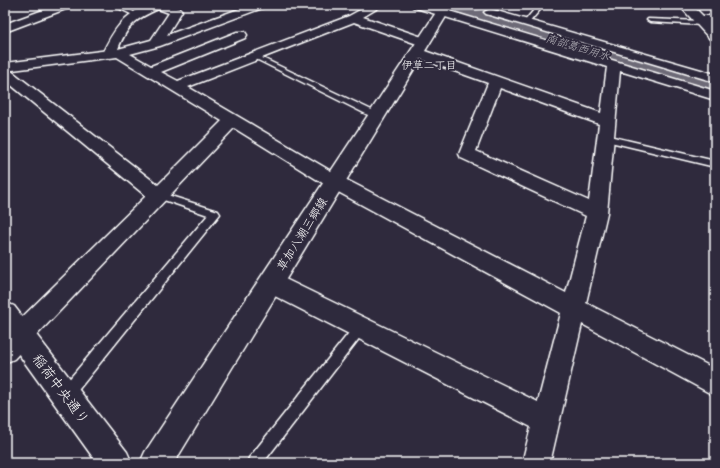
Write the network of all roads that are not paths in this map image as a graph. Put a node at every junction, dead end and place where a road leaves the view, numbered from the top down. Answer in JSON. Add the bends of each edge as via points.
{"nodes":[{"id":1,"x":40,"y":5,"type":"edge"},
{"id":2,"x":67,"y":5,"type":"edge"},
{"id":3,"x":116,"y":5,"type":"edge"},
{"id":4,"x":157,"y":5,"type":"edge"},
{"id":5,"x":261,"y":5,"type":"edge"},
{"id":6,"x":377,"y":5,"type":"edge"},
{"id":7,"x":417,"y":5,"type":"edge"},
{"id":8,"x":542,"y":5,"type":"edge"},
{"id":9,"x":685,"y":5,"type":"edge"},
{"id":10,"x":444,"y":9,"type":"edge"},
{"id":11,"x":480,"y":10,"type":"dead end"},
{"id":12,"x":51,"y":11,"type":"junction"},
{"id":13,"x":135,"y":14,"type":"junction"},
{"id":14,"x":353,"y":18,"type":"junction"},
{"id":15,"x":222,"y":20,"type":"junction"},
{"id":16,"x":650,"y":20,"type":"dead end"},
{"id":17,"x":715,"y":20,"type":"edge"},
{"id":18,"x":700,"y":21,"type":"junction"},
{"id":19,"x":526,"y":23,"type":"junction"},
{"id":20,"x":5,"y":28,"type":"edge"},
{"id":21,"x":241,"y":35,"type":"junction"},
{"id":22,"x":715,"y":36,"type":"edge"},
{"id":23,"x":156,"y":43,"type":"junction"},
{"id":24,"x":420,"y":48,"type":"junction"},
{"id":25,"x":114,"y":53,"type":"junction"},
{"id":26,"x":253,"y":57,"type":"junction"},
{"id":27,"x":614,"y":64,"type":"junction"},
{"id":28,"x":6,"y":70,"type":"edge"},
{"id":29,"x":150,"y":71,"type":"junction"},
{"id":30,"x":715,"y":78,"type":"edge"},
{"id":31,"x":496,"y":82,"type":"junction"},
{"id":32,"x":176,"y":87,"type":"junction"},
{"id":33,"x":715,"y":96,"type":"edge"},
{"id":34,"x":377,"y":116,"type":"junction"},
{"id":35,"x":232,"y":121,"type":"junction"},
{"id":36,"x":606,"y":130,"type":"junction"},
{"id":37,"x":715,"y":164,"type":"edge"},
{"id":38,"x":335,"y":182,"type":"junction"},
{"id":39,"x":158,"y":195,"type":"junction"},
{"id":40,"x":597,"y":213,"type":"junction"},
{"id":41,"x":271,"y":283,"type":"junction"},
{"id":42,"x":573,"y":306,"type":"junction"},
{"id":43,"x":360,"y":328,"type":"junction"},
{"id":44,"x":10,"y":333,"type":"edge"},
{"id":45,"x":715,"y":383,"type":"edge"},
{"id":46,"x":66,"y":394,"type":"junction"},
{"id":47,"x":546,"y":420,"type":"junction"},
{"id":48,"x":116,"y":463,"type":"edge"},
{"id":49,"x":156,"y":463,"type":"edge"},
{"id":50,"x":254,"y":463,"type":"edge"},
{"id":51,"x":536,"y":463,"type":"edge"}],
"edges":[{"from":1,"to":12,"type":"street"},
{"from":2,"to":12,"type":"street"},
{"from":3,"to":13,"type":"lane"},
{"from":4,"to":13,"type":"street"},
{"from":4,"to":23,"type":"street","via":[[176,10]]},
{"from":5,"to":15,"type":"street"},
{"from":6,"to":14,"type":"street"},
{"from":7,"to":10,"type":"street"},
{"from":8,"to":19,"type":"lane"},
{"from":9,"to":18,"type":"main road"},
{"from":10,"to":24,"type":"main road","name":"草加八潮三郷線"},
{"from":10,"to":27,"type":"street"},
{"from":11,"to":19,"type":"street"},
{"from":12,"to":20,"type":"street"},
{"from":13,"to":25,"type":"street","via":[[121,28]]},
{"from":14,"to":24,"type":"street","via":[[380,26]]},
{"from":14,"to":26,"type":"street"},
{"from":15,"to":21,"type":"street","via":[[240,31]]},
{"from":15,"to":23,"type":"street"},
{"from":16,"to":18,"type":"lane"},
{"from":17,"to":18,"type":"street"},
{"from":18,"to":22,"type":"main road"},
{"from":19,"to":30,"type":"street"},
{"from":21,"to":26,"type":"street"},
{"from":21,"to":29,"type":"street"},
{"from":23,"to":25,"type":"street"},
{"from":24,"to":31,"type":"street"},
{"from":24,"to":34,"type":"main road","name":"草加八潮三郷線"},
{"from":25,"to":28,"type":"main road"},
{"from":25,"to":29,"type":"street"},
{"from":26,"to":32,"type":"street"},
{"from":26,"to":34,"type":"lane"},
{"from":27,"to":33,"type":"street"},
{"from":27,"to":36,"type":"street"},
{"from":28,"to":39,"type":"street"},
{"from":29,"to":32,"type":"street"},
{"from":31,"to":36,"type":"street"},
{"from":31,"to":40,"type":"street","via":[[467,154]]},
{"from":32,"to":35,"type":"street"},
{"from":34,"to":38,"type":"main road","name":"草加八潮三郷線"},
{"from":35,"to":38,"type":"street"},
{"from":35,"to":39,"type":"street"},
{"from":36,"to":37,"type":"lane"},
{"from":36,"to":40,"type":"street"},
{"from":38,"to":41,"type":"main road","name":"草加八潮三郷線"},
{"from":38,"to":42,"type":"street"},
{"from":39,"to":44,"type":"street"},
{"from":39,"to":46,"type":"lane","via":[[215,214]]},
{"from":40,"to":42,"type":"street"},
{"from":41,"to":43,"type":"street"},
{"from":41,"to":49,"type":"main road","name":"草加八潮三郷線"},
{"from":42,"to":45,"type":"street"},
{"from":42,"to":47,"type":"street"},
{"from":43,"to":47,"type":"street"},
{"from":43,"to":50,"type":"lane"},
{"from":44,"to":46,"type":"main road","name":"稲荷中央通り"},
{"from":46,"to":48,"type":"main road","name":"稲荷中央通り"},
{"from":47,"to":51,"type":"street"}]}
